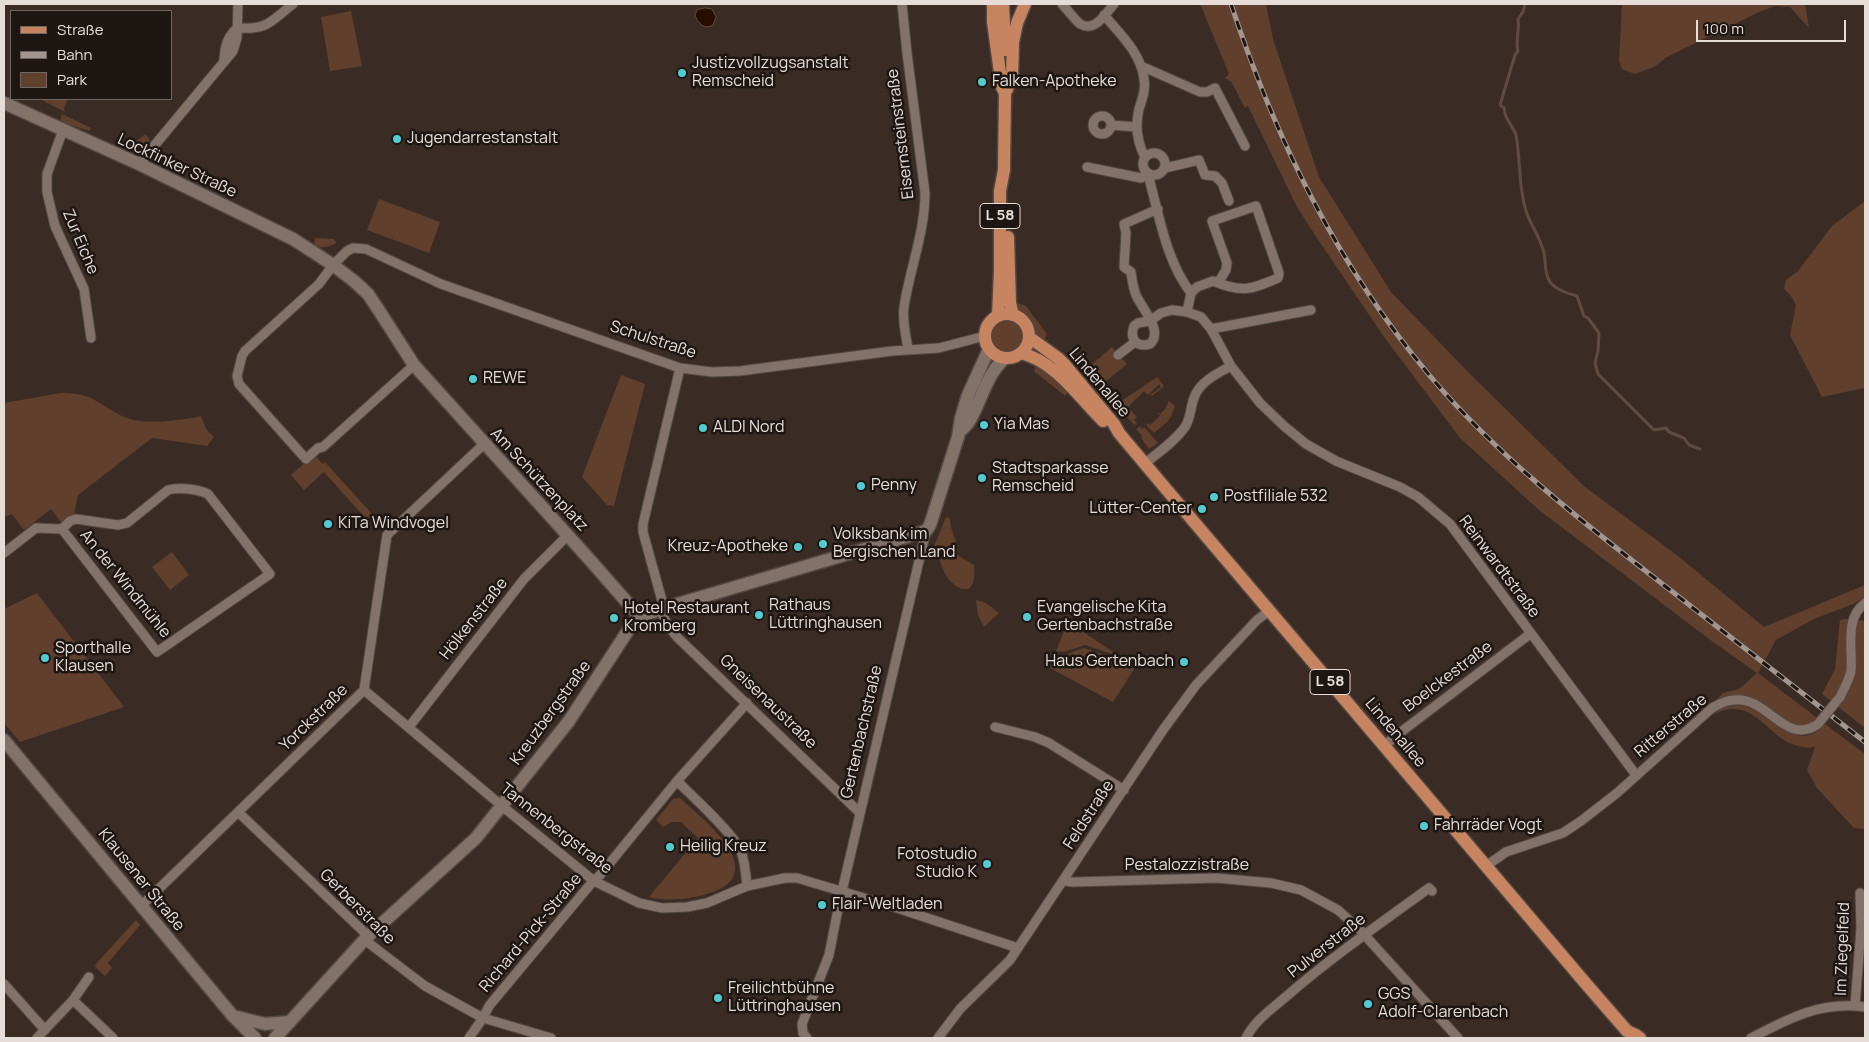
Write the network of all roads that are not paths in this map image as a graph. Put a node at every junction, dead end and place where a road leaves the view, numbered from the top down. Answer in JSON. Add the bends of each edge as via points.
{"nodes":[{"id":1,"x":238,"y":4,"type":"edge"},
{"id":2,"x":293,"y":4,"type":"edge"},
{"id":3,"x":902,"y":4,"type":"edge"},
{"id":4,"x":992,"y":4,"type":"edge"},
{"id":5,"x":1003,"y":4,"type":"edge"},
{"id":6,"x":1025,"y":4,"type":"edge"},
{"id":7,"x":1062,"y":4,"type":"edge"},
{"id":8,"x":1114,"y":4,"type":"edge"},
{"id":9,"x":1104,"y":15,"type":"junction"},
{"id":10,"x":237,"y":28,"type":"junction"},
{"id":11,"x":1141,"y":66,"type":"junction"},
{"id":12,"x":1006,"y":90,"type":"junction"},
{"id":13,"x":4,"y":102,"type":"edge"},
{"id":14,"x":1111,"y":124,"type":"dead end"},
{"id":15,"x":1136,"y":127,"type":"junction"},
{"id":16,"x":63,"y":130,"type":"junction"},
{"id":17,"x":1245,"y":146,"type":"dead end"},
{"id":18,"x":1145,"y":157,"type":"junction"},
{"id":19,"x":139,"y":164,"type":"junction"},
{"id":20,"x":1087,"y":166,"type":"dead end"},
{"id":21,"x":1165,"y":168,"type":"junction"},
{"id":22,"x":1004,"y":170,"type":"junction"},
{"id":23,"x":1149,"y":175,"type":"junction"},
{"id":24,"x":1229,"y":201,"type":"dead end"},
{"id":25,"x":1158,"y":209,"type":"junction"},
{"id":26,"x":333,"y":265,"type":"junction"},
{"id":27,"x":1218,"y":283,"type":"junction"},
{"id":28,"x":1191,"y":293,"type":"junction"},
{"id":29,"x":1311,"y":310,"type":"dead end"},
{"id":30,"x":1187,"y":312,"type":"junction"},
{"id":31,"x":1013,"y":315,"type":"junction"},
{"id":32,"x":998,"y":316,"type":"junction"},
{"id":33,"x":1150,"y":321,"type":"junction"},
{"id":34,"x":1211,"y":328,"type":"junction"},
{"id":35,"x":985,"y":336,"type":"junction"},
{"id":36,"x":1029,"y":337,"type":"junction"},
{"id":37,"x":91,"y":338,"type":"dead end"},
{"id":38,"x":1135,"y":342,"type":"junction"},
{"id":39,"x":908,"y":349,"type":"junction"},
{"id":40,"x":989,"y":349,"type":"junction"},
{"id":41,"x":1021,"y":353,"type":"junction"},
{"id":42,"x":1118,"y":355,"type":"dead end"},
{"id":43,"x":1005,"y":358,"type":"junction"},
{"id":44,"x":414,"y":365,"type":"junction"},
{"id":45,"x":1231,"y":366,"type":"junction"},
{"id":46,"x":680,"y":368,"type":"junction"},
{"id":47,"x":959,"y":432,"type":"junction"},
{"id":48,"x":1119,"y":433,"type":"junction"},
{"id":49,"x":484,"y":444,"type":"junction"},
{"id":50,"x":1144,"y":464,"type":"junction"},
{"id":51,"x":62,"y":529,"type":"junction"},
{"id":52,"x":926,"y":531,"type":"junction"},
{"id":53,"x":568,"y":535,"type":"junction"},
{"id":54,"x":4,"y":553,"type":"edge"},
{"id":55,"x":1865,"y":604,"type":"edge"},
{"id":56,"x":662,"y":608,"type":"junction"},
{"id":57,"x":1269,"y":611,"type":"junction"},
{"id":58,"x":640,"y":617,"type":"junction"},
{"id":59,"x":1530,"y":634,"type":"junction"},
{"id":60,"x":364,"y":690,"type":"junction"},
{"id":61,"x":747,"y":703,"type":"junction"},
{"id":62,"x":409,"y":727,"type":"junction"},
{"id":63,"x":995,"y":727,"type":"dead end"},
{"id":64,"x":4,"y":740,"type":"edge"},
{"id":65,"x":1385,"y":746,"type":"junction"},
{"id":66,"x":1636,"y":774,"type":"junction"},
{"id":67,"x":677,"y":781,"type":"junction"},
{"id":68,"x":1124,"y":790,"type":"junction"},
{"id":69,"x":502,"y":806,"type":"junction"},
{"id":70,"x":238,"y":812,"type":"junction"},
{"id":71,"x":860,"y":813,"type":"junction"},
{"id":72,"x":1486,"y":866,"type":"junction"},
{"id":73,"x":594,"y":881,"type":"junction"},
{"id":74,"x":1064,"y":881,"type":"junction"},
{"id":75,"x":747,"y":886,"type":"junction"},
{"id":76,"x":1432,"y":891,"type":"dead end"},
{"id":77,"x":843,"y":892,"type":"junction"},
{"id":78,"x":1860,"y":893,"type":"dead end"},
{"id":79,"x":142,"y":906,"type":"junction"},
{"id":80,"x":1364,"y":935,"type":"junction"},
{"id":81,"x":367,"y":937,"type":"junction"},
{"id":82,"x":1018,"y":948,"type":"junction"},
{"id":83,"x":89,"y":977,"type":"dead end"},
{"id":84,"x":4,"y":984,"type":"edge"},
{"id":85,"x":73,"y":1000,"type":"junction"},
{"id":86,"x":1855,"y":1006,"type":"junction"},
{"id":87,"x":1865,"y":1007,"type":"edge"},
{"id":88,"x":232,"y":1015,"type":"junction"},
{"id":89,"x":483,"y":1018,"type":"junction"},
{"id":90,"x":290,"y":1022,"type":"junction"},
{"id":91,"x":45,"y":1030,"type":"junction"},
{"id":92,"x":1628,"y":1035,"type":"edge"},
{"id":93,"x":37,"y":1038,"type":"edge"},
{"id":94,"x":113,"y":1038,"type":"edge"},
{"id":95,"x":255,"y":1038,"type":"edge"},
{"id":96,"x":275,"y":1038,"type":"edge"},
{"id":97,"x":469,"y":1038,"type":"edge"},
{"id":98,"x":551,"y":1038,"type":"edge"},
{"id":99,"x":807,"y":1038,"type":"edge"},
{"id":100,"x":938,"y":1038,"type":"edge"},
{"id":101,"x":1246,"y":1038,"type":"edge"},
{"id":102,"x":1458,"y":1038,"type":"edge"},
{"id":103,"x":1640,"y":1038,"type":"edge"},
{"id":104,"x":1751,"y":1038,"type":"edge"}],
"edges":[{"from":1,"to":10,"type":"street"},
{"from":2,"to":10,"type":"street","via":[[264,26]]},
{"from":3,"to":39,"type":"street","name":"Eisernsteinstraße","via":[[925,193],[925,213],[904,308]]},
{"from":4,"to":12,"type":"main road","number":"L 58","via":[[1002,88]]},
{"from":5,"to":12,"type":"main road","number":"L 58"},
{"from":6,"to":12,"type":"main road","via":[[1012,42],[1012,79]]},
{"from":7,"to":9,"type":"street","via":[[1080,24],[1093,26]]},
{"from":8,"to":9,"type":"street"},
{"from":9,"to":11,"type":"street","via":[[1133,50]]},
{"from":10,"to":19,"type":"street","via":[[230,35],[219,68]]},
{"from":11,"to":15,"type":"street","via":[[1145,86]]},
{"from":11,"to":17,"type":"street","via":[[1200,92],[1215,88]]},
{"from":12,"to":22,"type":"main road","number":"L 58"},
{"from":13,"to":16,"type":"main road","name":"Lockfinker Straße"},
{"from":14,"to":15,"type":"street"},
{"from":15,"to":18,"type":"street"},
{"from":16,"to":19,"type":"main road","name":"Lockfinker Straße"},
{"from":16,"to":37,"type":"street","name":"Zur Eiche","via":[[48,174],[47,192],[55,226],[84,289]]},
{"from":18,"to":21,"type":"street","via":[[1152,153],[1160,154],[1165,160]]},
{"from":18,"to":23,"type":"street","via":[[1143,168]]},
{"from":19,"to":26,"type":"main road","name":"Lockfinker Straße","via":[[293,240]]},
{"from":20,"to":23,"type":"street","via":[[1141,178]]},
{"from":21,"to":23,"type":"street","via":[[1159,175]]},
{"from":21,"to":24,"type":"street","via":[[1199,160],[1205,175],[1215,176],[1222,183]]},
{"from":22,"to":31,"type":"main road","number":"L 58"},
{"from":22,"to":32,"type":"main road","number":"L 58","via":[[1000,191]]},
{"from":23,"to":25,"type":"street"},
{"from":25,"to":28,"type":"street","via":[[1173,260]]},
{"from":25,"to":33,"type":"street","via":[[1124,224],[1124,267],[1130,272],[1135,294]]},
{"from":26,"to":44,"type":"main road","name":"Am Schützenplatz","via":[[368,294]]},
{"from":26,"to":44,"type":"street","name":"Schulstraße","via":[[319,284],[243,353],[237,376],[239,384],[306,458],[323,447]]},
{"from":26,"to":46,"type":"street","name":"Schulstraße","via":[[353,248],[366,249],[441,284]]},
{"from":27,"to":27,"type":"street","via":[[1237,290],[1278,278],[1270,241],[1256,206],[1212,221],[1227,263]]},
{"from":27,"to":28,"type":"street","via":[[1213,281]]},
{"from":28,"to":30,"type":"street"},
{"from":29,"to":34,"type":"street"},
{"from":30,"to":33,"type":"street","via":[[1172,310]]},
{"from":30,"to":34,"type":"street","name":"Reinwardtstraße","via":[[1201,317]]},
{"from":31,"to":32,"type":"main road"},
{"from":31,"to":36,"type":"main road","via":[[1023,322]]},
{"from":32,"to":35,"type":"main road","via":[[990,322]]},
{"from":33,"to":38,"type":"street","via":[[1134,326]]},
{"from":33,"to":38,"type":"street","via":[[1156,330],[1154,340],[1145,345]]},
{"from":34,"to":45,"type":"street","name":"Reinwardtstraße"},
{"from":35,"to":39,"type":"street","name":"Schulstraße","via":[[949,346]]},
{"from":35,"to":40,"type":"main road"},
{"from":36,"to":41,"type":"main road"},
{"from":36,"to":48,"type":"main road","name":"Lindenallee","number":"L 58","via":[[1065,365]]},
{"from":38,"to":42,"type":"street"},
{"from":39,"to":46,"type":"street","name":"Schulstraße","via":[[740,371]]},
{"from":40,"to":43,"type":"main road"},
{"from":40,"to":47,"type":"main road","name":"Gertenbachstraße","via":[[968,395]]},
{"from":41,"to":43,"type":"main road"},
{"from":41,"to":48,"type":"main road","name":"Lindenallee","number":"L 58","via":[[1049,366]]},
{"from":43,"to":47,"type":"main road","name":"Gertenbachstraße","via":[[979,397],[970,420]]},
{"from":44,"to":49,"type":"main road","name":"Am Schützenplatz"},
{"from":45,"to":50,"type":"street","via":[[1198,388],[1185,427]]},
{"from":45,"to":59,"type":"street","name":"Reinwardtstraße","via":[[1260,403],[1306,444],[1336,461],[1418,497],[1450,524]]},
{"from":46,"to":56,"type":"street","name":"Gneisenaustraße","via":[[643,524]]},
{"from":47,"to":52,"type":"main road","name":"Gertenbachstraße"},
{"from":48,"to":50,"type":"main road","name":"Lindenallee","number":"L 58"},
{"from":49,"to":53,"type":"main road","name":"Am Schützenplatz"},
{"from":49,"to":60,"type":"street","name":"Yorckstraße","via":[[387,535]]},
{"from":50,"to":57,"type":"main road","name":"Lindenallee","number":"L 58"},
{"from":51,"to":51,"type":"street","name":"An der Windmühle","via":[[76,519],[127,523],[168,490],[175,488],[204,492],[270,574],[157,652]]},
{"from":51,"to":54,"type":"street","name":"An der Windmühle","via":[[36,528]]},
{"from":52,"to":56,"type":"main road","name":"Kreuzbergstraße"},
{"from":52,"to":71,"type":"street","name":"Gertenbachstraße"},
{"from":53,"to":58,"type":"main road","name":"Am Schützenplatz"},
{"from":53,"to":62,"type":"street","name":"Hölkenstraße","via":[[524,579]]},
{"from":55,"to":66,"type":"street","name":"Ritterstraße","bridge":true,"via":[[1854,616],[1846,687],[1818,724],[1802,731],[1793,730],[1757,705],[1734,700],[1712,708]]},
{"from":56,"to":58,"type":"main road","name":"Kreuzbergstraße"},
{"from":56,"to":61,"type":"street","name":"Gneisenaustraße","via":[[668,626],[677,637]]},
{"from":57,"to":65,"type":"main road","name":"Lindenallee","number":"L 58"},
{"from":57,"to":68,"type":"street","name":"Feldstraße","via":[[1196,685]]},
{"from":58,"to":69,"type":"main road","name":"Kreuzbergstraße","via":[[625,633],[569,721]]},
{"from":59,"to":65,"type":"street","name":"Boelckestraße"},
{"from":59,"to":66,"type":"street","name":"Reinwardtstraße"},
{"from":60,"to":62,"type":"street","name":"Tannenbergstraße"},
{"from":60,"to":70,"type":"street","name":"Yorckstraße"},
{"from":61,"to":67,"type":"street","name":"Richard-Pick-Straße"},
{"from":61,"to":71,"type":"street","name":"Gneisenaustraße"},
{"from":62,"to":69,"type":"street","name":"Tannenbergstraße"},
{"from":63,"to":68,"type":"street","via":[[1049,743]]},
{"from":64,"to":79,"type":"main road","name":"Klausener Straße"},
{"from":65,"to":72,"type":"main road","name":"Lindenallee","number":"L 58"},
{"from":66,"to":72,"type":"street","name":"Ritterstraße","via":[[1598,809],[1563,833],[1506,852]]},
{"from":67,"to":73,"type":"street","name":"Richard-Pick-Straße"},
{"from":67,"to":75,"type":"street","via":[[740,849]]},
{"from":68,"to":74,"type":"street","name":"Feldstraße"},
{"from":69,"to":73,"type":"street","name":"Tannenbergstraße"},
{"from":69,"to":81,"type":"main road","name":"Kreuzbergstraße","via":[[476,838]]},
{"from":70,"to":79,"type":"street","name":"Yorckstraße"},
{"from":70,"to":81,"type":"street","name":"Gerberstraße"},
{"from":71,"to":77,"type":"street","name":"Gertenbachstraße"},
{"from":72,"to":92,"type":"main road","name":"Lindenallee","number":"L 58"},
{"from":73,"to":75,"type":"street","name":"Tannenbergstraße","via":[[639,903],[662,908],[707,903]]},
{"from":73,"to":89,"type":"street","name":"Richard-Pick-Straße","via":[[489,1006]]},
{"from":74,"to":80,"type":"street","name":"Pestalozzistraße","via":[[1206,878],[1287,886],[1338,910]]},
{"from":74,"to":82,"type":"street","name":"Feldstraße"},
{"from":75,"to":77,"type":"street","name":"Tannenbergstraße","via":[[797,878]]},
{"from":76,"to":80,"type":"street","name":"Pulverstraße","via":[[1429,888]]},
{"from":77,"to":82,"type":"street","name":"Tannenbergstraße"},
{"from":77,"to":99,"type":"street","name":"Gertenbachstraße","via":[[829,956],[802,1024]]},
{"from":78,"to":86,"type":"street","name":"Im Ziegelfeld","via":[[1861,928]]},
{"from":79,"to":88,"type":"main road","name":"Klausener Straße"},
{"from":80,"to":101,"type":"street","name":"Pulverstraße","via":[[1265,1015]]},
{"from":80,"to":102,"type":"street","name":"Pestalozzistraße"},
{"from":81,"to":89,"type":"street","name":"Gerberstraße","via":[[370,944],[410,976]]},
{"from":81,"to":90,"type":"main road","name":"Kreuzbergstraße"},
{"from":82,"to":100,"type":"street","name":"Feldstraße","via":[[960,1009]]},
{"from":83,"to":85,"type":"street"},
{"from":84,"to":91,"type":"street"},
{"from":85,"to":91,"type":"street"},
{"from":85,"to":94,"type":"street"},
{"from":86,"to":87,"type":"street"},
{"from":86,"to":104,"type":"street","via":[[1814,1009]]},
{"from":88,"to":90,"type":"main road","via":[[264,1024]]},
{"from":88,"to":95,"type":"main road","name":"Klausener Straße"},
{"from":89,"to":97,"type":"street","name":"Richard-Pick-Straße"},
{"from":89,"to":98,"type":"street","name":"Gerberstraße"},
{"from":90,"to":96,"type":"main road","name":"Kreuzbergstraße"},
{"from":91,"to":93,"type":"street"},
{"from":92,"to":103,"type":"main road","name":"Lindenallee","number":"L 58"}]}
